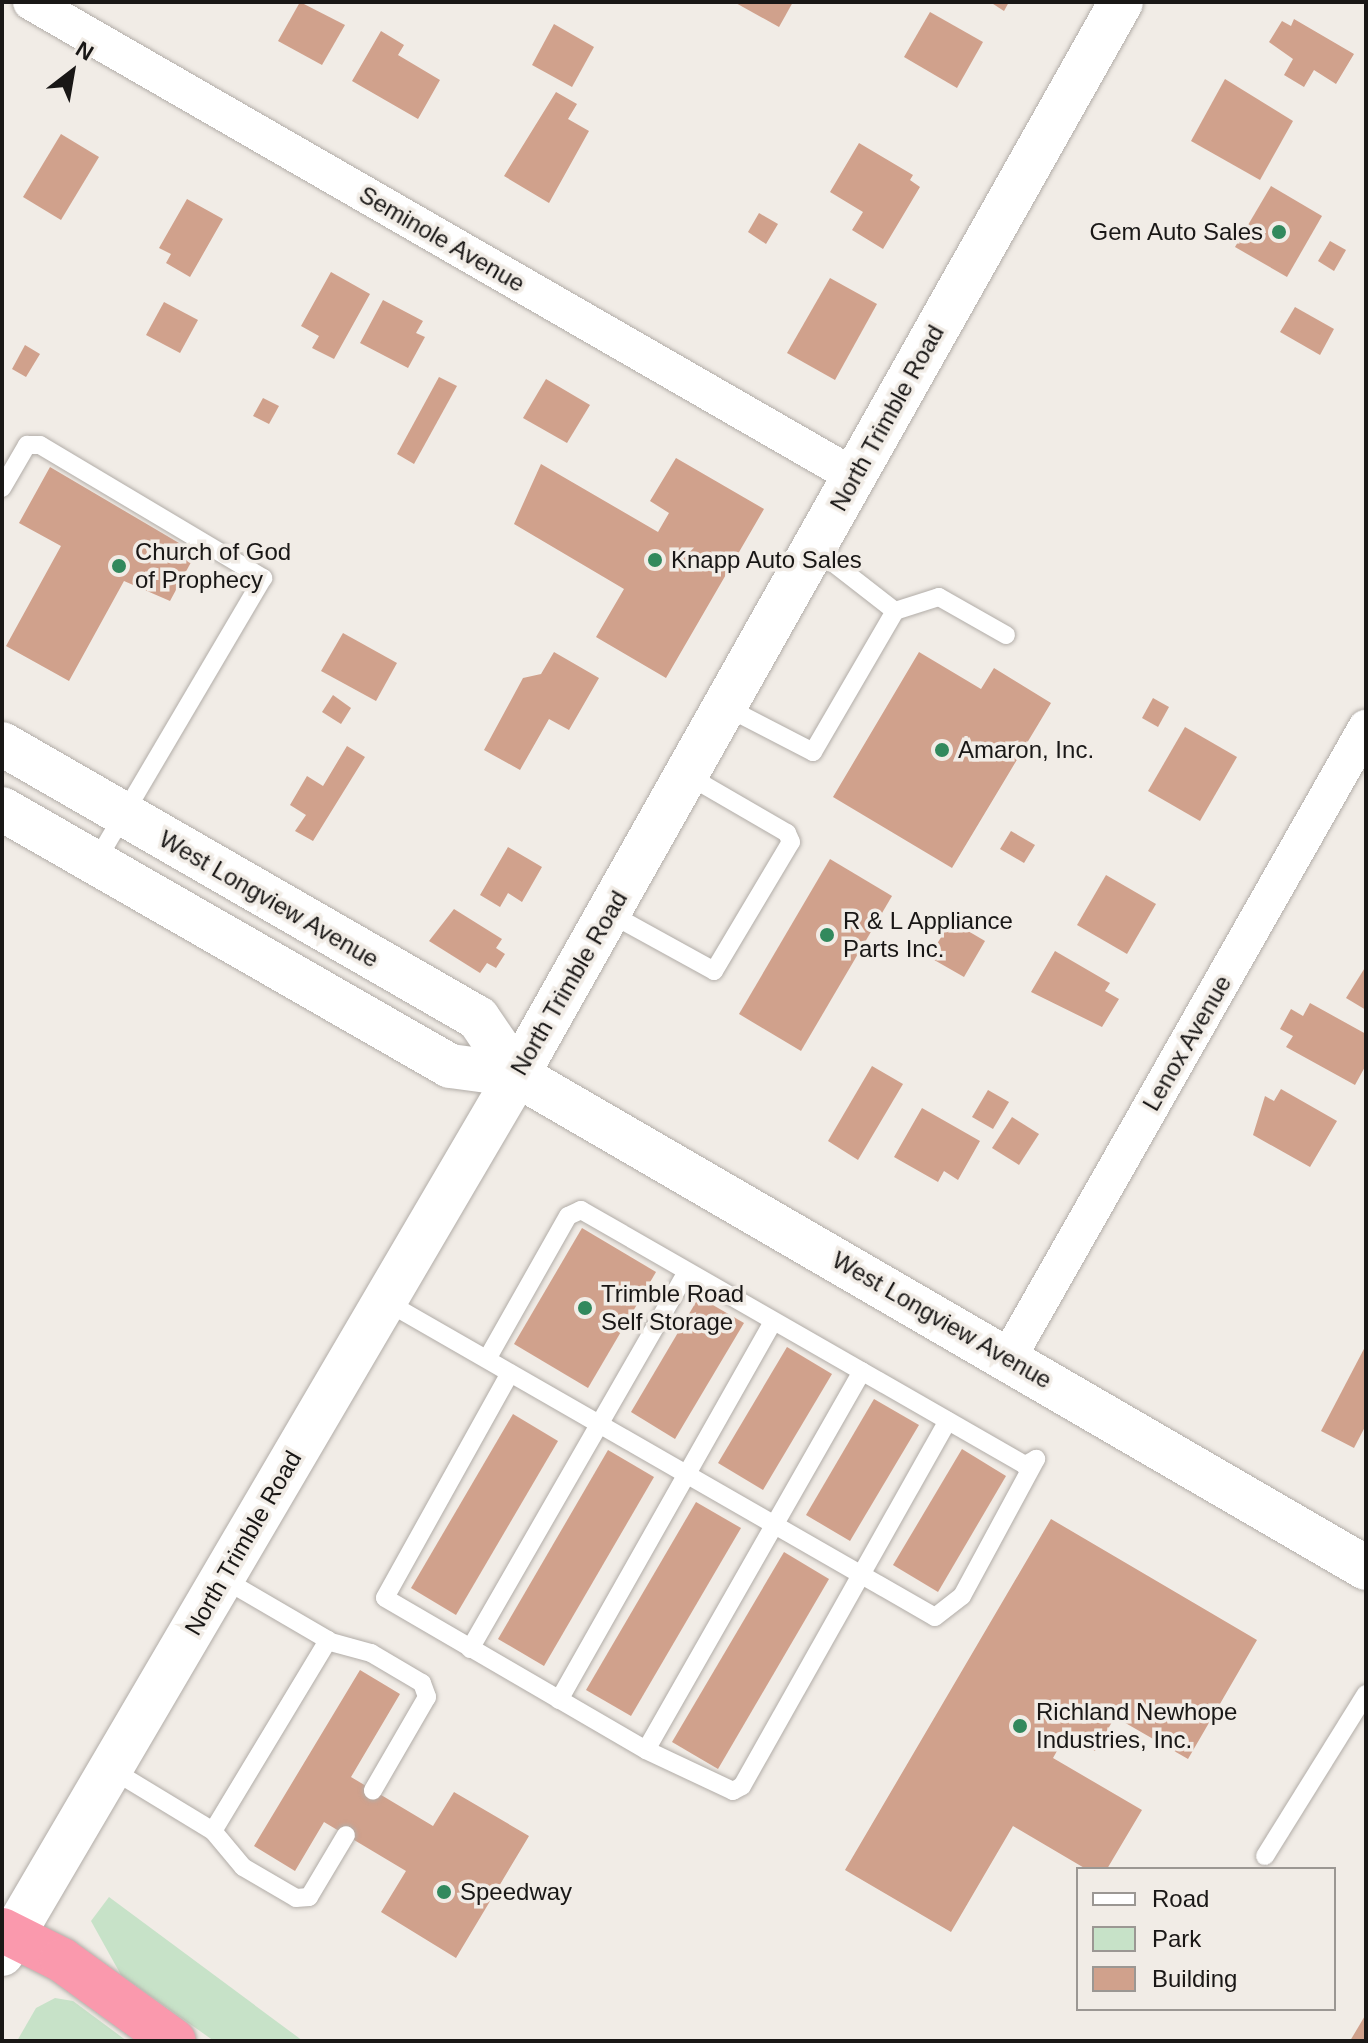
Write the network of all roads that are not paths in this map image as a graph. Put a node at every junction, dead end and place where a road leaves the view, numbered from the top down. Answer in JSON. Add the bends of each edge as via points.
{"nodes":[{"id":1,"x":31,"y":2,"type":"edge"},
{"id":2,"x":1121,"y":2,"type":"edge"},
{"id":3,"x":854,"y":476,"type":"junction"},
{"id":4,"x":2,"y":488,"type":"edge"},
{"id":5,"x":814,"y":548,"type":"junction"},
{"id":6,"x":895,"y":611,"type":"junction"},
{"id":7,"x":1006,"y":635,"type":"dead end"},
{"id":8,"x":726,"y":707,"type":"junction"},
{"id":9,"x":1366,"y":728,"type":"edge"},
{"id":10,"x":2,"y":744,"type":"edge"},
{"id":11,"x":687,"y":775,"type":"junction"},
{"id":12,"x":2,"y":809,"type":"edge"},
{"id":13,"x":124,"y":816,"type":"junction"},
{"id":14,"x":96,"y":862,"type":"junction"},
{"id":15,"x":609,"y":913,"type":"junction"},
{"id":16,"x":517,"y":1075,"type":"junction"},
{"id":17,"x":687,"y":1272,"type":"junction"},
{"id":18,"x":385,"y":1301,"type":"junction"},
{"id":19,"x":773,"y":1321,"type":"junction"},
{"id":20,"x":1008,"y":1358,"type":"junction"},
{"id":21,"x":487,"y":1359,"type":"junction"},
{"id":22,"x":862,"y":1371,"type":"junction"},
{"id":23,"x":510,"y":1373,"type":"junction"},
{"id":24,"x":948,"y":1421,"type":"junction"},
{"id":25,"x":599,"y":1424,"type":"junction"},
{"id":26,"x":686,"y":1474,"type":"junction"},
{"id":27,"x":774,"y":1525,"type":"junction"},
{"id":28,"x":1366,"y":1568,"type":"edge"},
{"id":29,"x":861,"y":1575,"type":"junction"},
{"id":30,"x":222,"y":1578,"type":"junction"},
{"id":31,"x":327,"y":1641,"type":"junction"},
{"id":32,"x":470,"y":1649,"type":"junction"},
{"id":33,"x":1366,"y":1694,"type":"edge"},
{"id":34,"x":559,"y":1700,"type":"junction"},
{"id":35,"x":646,"y":1750,"type":"junction"},
{"id":36,"x":111,"y":1769,"type":"junction"},
{"id":37,"x":373,"y":1790,"type":"dead end"},
{"id":38,"x":213,"y":1831,"type":"junction"},
{"id":39,"x":346,"y":1835,"type":"dead end"},
{"id":40,"x":1265,"y":1856,"type":"dead end"},
{"id":41,"x":6,"y":1940,"type":"edge"},
{"id":42,"x":174,"y":2041,"type":"edge"}],
"edges":[{"from":1,"to":3,"type":"street","name":"Seminole Avenue"},
{"from":2,"to":3,"type":"main road","name":"North Trimble Road"},
{"from":3,"to":5,"type":"main road","name":"North Trimble Road"},
{"from":4,"to":13,"type":"lane","via":[[27,445],[40,445],[263,578]]},
{"from":5,"to":6,"type":"lane"},
{"from":5,"to":8,"type":"main road","name":"North Trimble Road"},
{"from":6,"to":7,"type":"lane","via":[[939,597]]},
{"from":6,"to":8,"type":"lane","via":[[813,752]]},
{"from":8,"to":11,"type":"main road","name":"North Trimble Road"},
{"from":9,"to":20,"type":"street","name":"Lenox Avenue"},
{"from":10,"to":13,"type":"main road","name":"West Longview Avenue"},
{"from":11,"to":15,"type":"main road","name":"North Trimble Road"},
{"from":11,"to":15,"type":"lane","via":[[787,833],[791,842],[714,971]]},
{"from":12,"to":14,"type":"main road","name":"West Longview Avenue"},
{"from":13,"to":14,"type":"lane"},
{"from":13,"to":16,"type":"main road","name":"West Longview Avenue","via":[[478,1018]]},
{"from":14,"to":16,"type":"main road","name":"West Longview Avenue","via":[[450,1066]]},
{"from":15,"to":16,"type":"main road","name":"North Trimble Road"},
{"from":16,"to":18,"type":"main road","name":"North Trimble Road"},
{"from":16,"to":20,"type":"main road","name":"West Longview Avenue"},
{"from":17,"to":19,"type":"lane"},
{"from":17,"to":21,"type":"lane","via":[[573,1211]]},
{"from":17,"to":25,"type":"lane"},
{"from":18,"to":21,"type":"lane"},
{"from":18,"to":30,"type":"main road","name":"North Trimble Road"},
{"from":19,"to":22,"type":"lane"},
{"from":19,"to":26,"type":"lane"},
{"from":20,"to":28,"type":"main road","name":"West Longview Avenue"},
{"from":21,"to":23,"type":"lane"},
{"from":22,"to":24,"type":"lane"},
{"from":22,"to":27,"type":"lane"},
{"from":23,"to":25,"type":"lane"},
{"from":23,"to":32,"type":"lane","via":[[385,1598]]},
{"from":24,"to":29,"type":"lane"},
{"from":24,"to":29,"type":"lane","via":[[1025,1465],[1036,1459],[962,1596],[935,1617]]},
{"from":25,"to":26,"type":"lane"},
{"from":25,"to":32,"type":"lane"},
{"from":26,"to":27,"type":"lane"},
{"from":26,"to":34,"type":"lane"},
{"from":27,"to":29,"type":"lane"},
{"from":27,"to":35,"type":"lane"},
{"from":29,"to":35,"type":"lane","via":[[742,1786],[721,1787]]},
{"from":30,"to":31,"type":"lane"},
{"from":30,"to":36,"type":"main road","name":"North Trimble Road"},
{"from":31,"to":37,"type":"lane","via":[[371,1653],[422,1683],[427,1697]]},
{"from":31,"to":38,"type":"lane"},
{"from":32,"to":34,"type":"lane"},
{"from":33,"to":40,"type":"lane"},
{"from":34,"to":35,"type":"lane"},
{"from":36,"to":38,"type":"lane"},
{"from":36,"to":41,"type":"main road","name":"North Trimble Road"},
{"from":38,"to":39,"type":"lane","via":[[243,1867],[296,1898],[309,1897]]},
{"from":41,"to":42,"type":"highway","via":[[62,1960]]}]}
